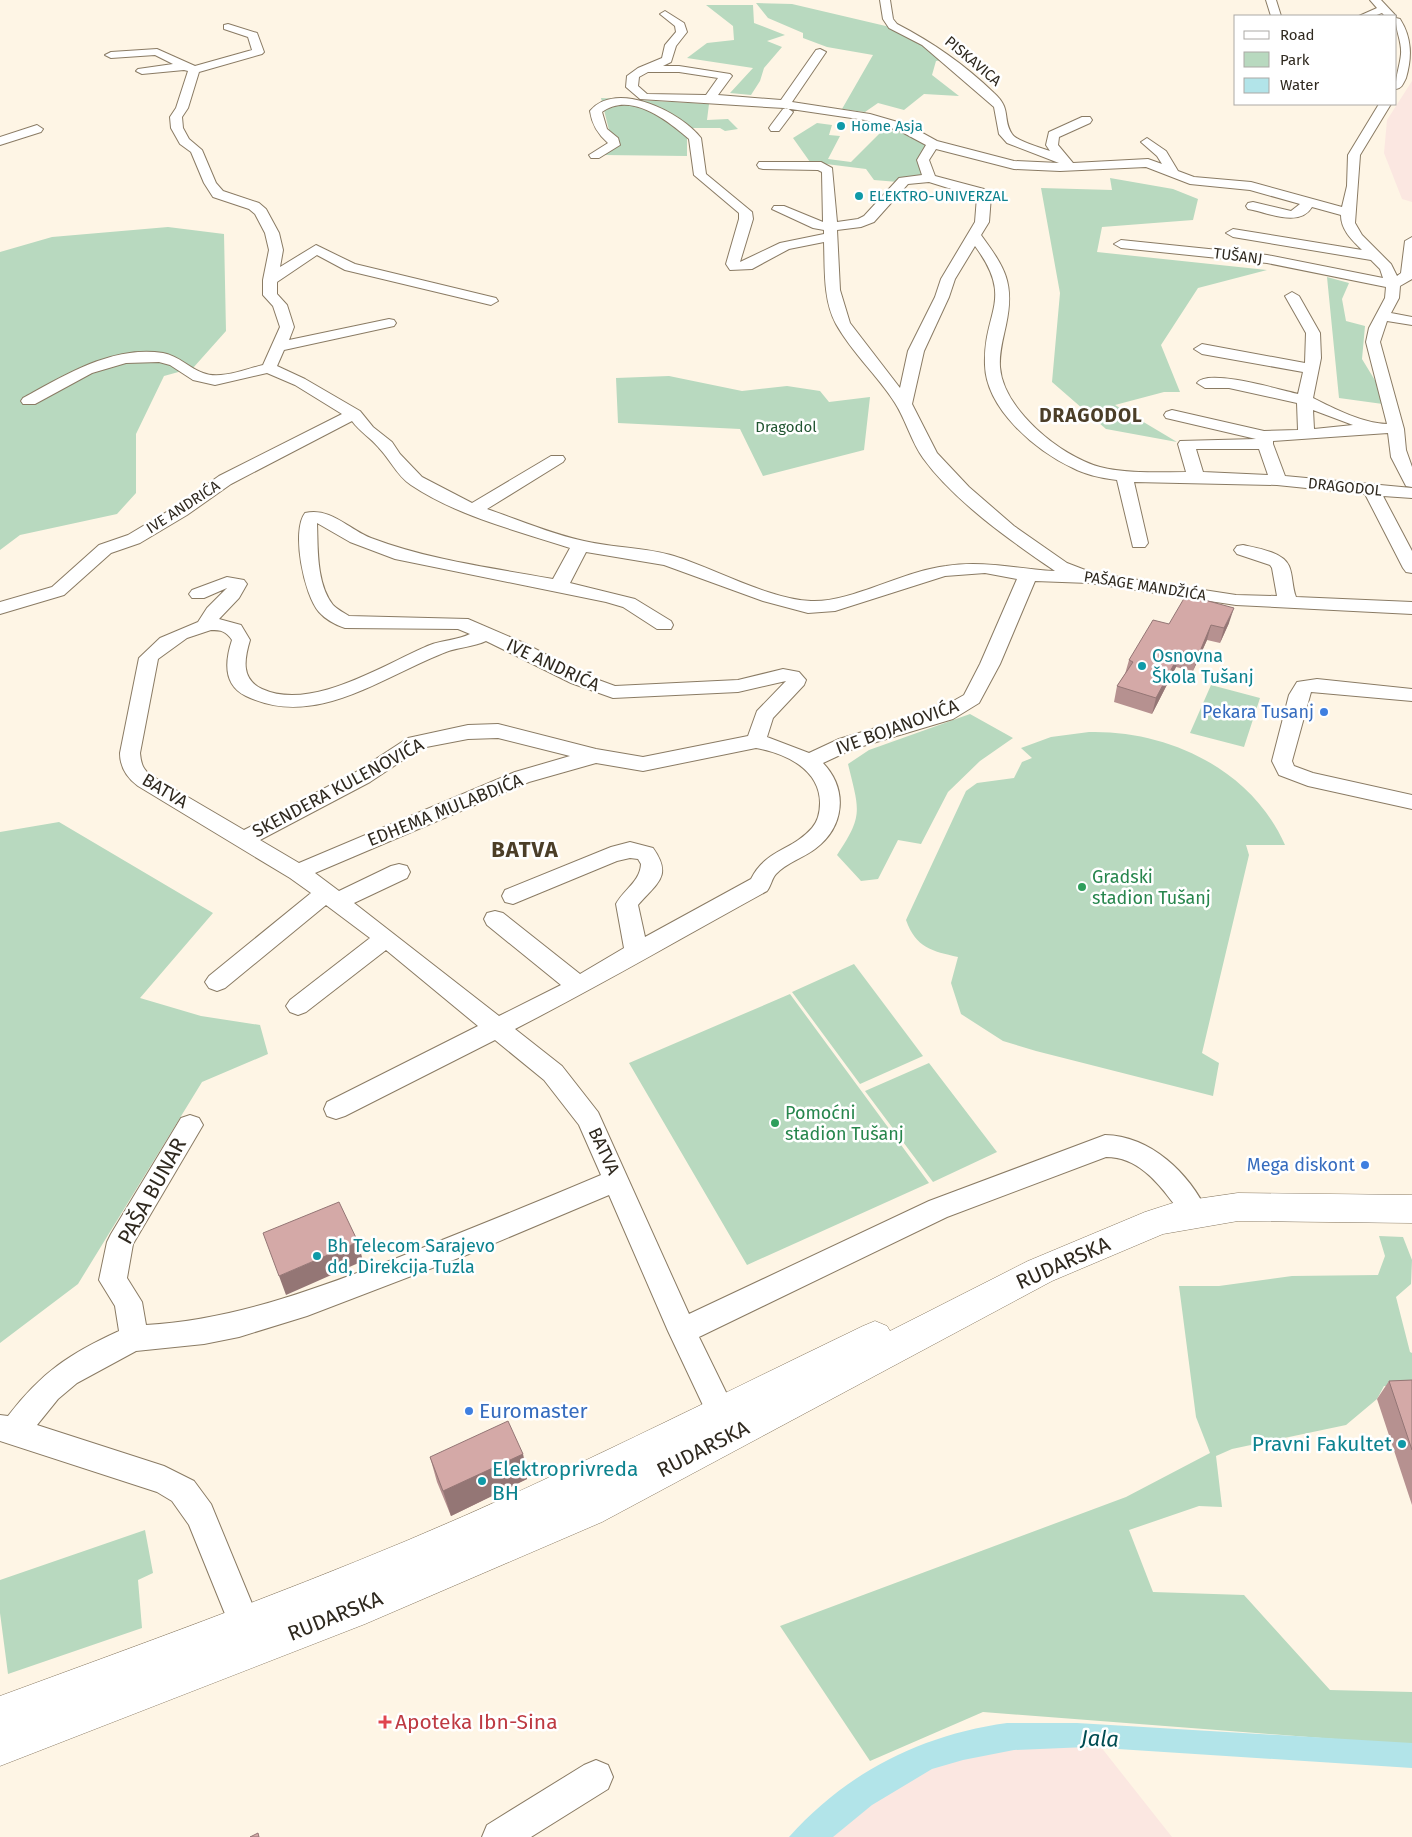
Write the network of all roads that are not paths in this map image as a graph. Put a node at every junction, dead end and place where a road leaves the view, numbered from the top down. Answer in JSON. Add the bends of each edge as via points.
{"nodes":[{"id":1,"x":885,"y":0,"type":"edge"},
{"id":2,"x":1271,"y":0,"type":"edge"},
{"id":3,"x":1375,"y":0,"type":"edge"},
{"id":4,"x":1388,"y":13,"type":"edge"},
{"id":5,"x":665,"y":14,"type":"dead end"},
{"id":6,"x":1276,"y":15,"type":"edge"},
{"id":7,"x":1372,"y":15,"type":"edge"},
{"id":8,"x":1397,"y":23,"type":"edge"},
{"id":9,"x":228,"y":27,"type":"dead end"},
{"id":10,"x":820,"y":52,"type":"dead end"},
{"id":11,"x":111,"y":55,"type":"dead end"},
{"id":12,"x":190,"y":68,"type":"junction"},
{"id":13,"x":642,"y":70,"type":"junction"},
{"id":14,"x":142,"y":71,"type":"dead end"},
{"id":15,"x":1397,"y":84,"type":"edge"},
{"id":16,"x":710,"y":98,"type":"junction"},
{"id":17,"x":644,"y":101,"type":"junction"},
{"id":18,"x":1384,"y":105,"type":"edge"},
{"id":19,"x":785,"y":108,"type":"junction"},
{"id":20,"x":759,"y":111,"type":"dead end"},
{"id":21,"x":1086,"y":120,"type":"dead end"},
{"id":22,"x":775,"y":128,"type":"dead end"},
{"id":23,"x":37,"y":129,"type":"dead end"},
{"id":24,"x":0,"y":141,"type":"edge"},
{"id":25,"x":1147,"y":142,"type":"dead end"},
{"id":26,"x":933,"y":144,"type":"junction"},
{"id":27,"x":595,"y":155,"type":"dead end"},
{"id":28,"x":1064,"y":161,"type":"junction"},
{"id":29,"x":763,"y":164,"type":"dead end"},
{"id":30,"x":1080,"y":166,"type":"junction"},
{"id":31,"x":1172,"y":172,"type":"junction"},
{"id":32,"x":929,"y":178,"type":"junction"},
{"id":33,"x":1307,"y":201,"type":"junction"},
{"id":34,"x":1253,"y":206,"type":"dead end"},
{"id":35,"x":779,"y":209,"type":"dead end"},
{"id":36,"x":1348,"y":213,"type":"junction"},
{"id":37,"x":1236,"y":227,"type":"dead end"},
{"id":38,"x":831,"y":232,"type":"junction"},
{"id":39,"x":974,"y":235,"type":"junction"},
{"id":40,"x":1412,"y":241,"type":"edge"},
{"id":41,"x":1121,"y":244,"type":"dead end"},
{"id":42,"x":1377,"y":257,"type":"junction"},
{"id":43,"x":1410,"y":275,"type":"edge"},
{"id":44,"x":270,"y":280,"type":"junction"},
{"id":45,"x":1393,"y":284,"type":"junction"},
{"id":46,"x":1292,"y":296,"type":"dead end"},
{"id":47,"x":491,"y":301,"type":"dead end"},
{"id":48,"x":1384,"y":316,"type":"junction"},
{"id":49,"x":1412,"y":321,"type":"edge"},
{"id":50,"x":389,"y":323,"type":"dead end"},
{"id":51,"x":278,"y":346,"type":"junction"},
{"id":52,"x":1202,"y":350,"type":"dead end"},
{"id":53,"x":269,"y":368,"type":"junction"},
{"id":54,"x":1312,"y":369,"type":"junction"},
{"id":55,"x":1205,"y":383,"type":"dead end"},
{"id":56,"x":1305,"y":400,"type":"junction"},
{"id":57,"x":30,"y":401,"type":"dead end"},
{"id":58,"x":904,"y":404,"type":"junction"},
{"id":59,"x":354,"y":414,"type":"junction"},
{"id":60,"x":1172,"y":415,"type":"dead end"},
{"id":61,"x":1376,"y":428,"type":"junction"},
{"id":62,"x":1396,"y":429,"type":"junction"},
{"id":63,"x":1306,"y":435,"type":"junction"},
{"id":64,"x":1265,"y":440,"type":"junction"},
{"id":65,"x":557,"y":459,"type":"dead end"},
{"id":66,"x":1124,"y":474,"type":"junction"},
{"id":67,"x":1196,"y":477,"type":"junction"},
{"id":68,"x":1278,"y":480,"type":"junction"},
{"id":69,"x":1412,"y":482,"type":"edge"},
{"id":70,"x":1372,"y":491,"type":"junction"},
{"id":71,"x":1412,"y":493,"type":"edge"},
{"id":72,"x":473,"y":510,"type":"junction"},
{"id":73,"x":1139,"y":543,"type":"dead end"},
{"id":74,"x":580,"y":546,"type":"junction"},
{"id":75,"x":1243,"y":550,"type":"dead end"},
{"id":76,"x":1412,"y":568,"type":"edge"},
{"id":77,"x":1028,"y":576,"type":"junction"},
{"id":78,"x":1089,"y":578,"type":"junction"},
{"id":79,"x":559,"y":586,"type":"junction"},
{"id":80,"x":198,"y":594,"type":"dead end"},
{"id":81,"x":1289,"y":604,"type":"junction"},
{"id":82,"x":0,"y":608,"type":"edge"},
{"id":83,"x":1412,"y":608,"type":"edge"},
{"id":84,"x":207,"y":623,"type":"junction"},
{"id":85,"x":664,"y":625,"type":"dead end"},
{"id":86,"x":485,"y":633,"type":"junction"},
{"id":87,"x":1412,"y":694,"type":"edge"},
{"id":88,"x":756,"y":741,"type":"junction"},
{"id":89,"x":596,"y":756,"type":"junction"},
{"id":90,"x":808,"y":762,"type":"junction"},
{"id":91,"x":1412,"y":802,"type":"edge"},
{"id":92,"x":244,"y":839,"type":"junction"},
{"id":93,"x":298,"y":872,"type":"junction"},
{"id":94,"x":399,"y":872,"type":"dead end"},
{"id":95,"x":513,"y":896,"type":"dead end"},
{"id":96,"x":330,"y":898,"type":"junction"},
{"id":97,"x":495,"y":919,"type":"dead end"},
{"id":98,"x":386,"y":938,"type":"junction"},
{"id":99,"x":636,"y":952,"type":"junction"},
{"id":100,"x":217,"y":982,"type":"dead end"},
{"id":101,"x":579,"y":986,"type":"junction"},
{"id":102,"x":298,"y":1006,"type":"dead end"},
{"id":103,"x":496,"y":1027,"type":"junction"},
{"id":104,"x":336,"y":1109,"type":"dead end"},
{"id":105,"x":190,"y":1125,"type":"dead end"},
{"id":106,"x":617,"y":1180,"type":"junction"},
{"id":107,"x":1412,"y":1193,"type":"edge"},
{"id":108,"x":1191,"y":1207,"type":"junction"},
{"id":109,"x":1412,"y":1209,"type":"edge"},
{"id":110,"x":682,"y":1331,"type":"junction"},
{"id":111,"x":134,"y":1338,"type":"junction"},
{"id":112,"x":726,"y":1423,"type":"junction"},
{"id":113,"x":7,"y":1429,"type":"edge"},
{"id":114,"x":249,"y":1637,"type":"junction"},
{"id":115,"x":0,"y":1716,"type":"edge"},
{"id":116,"x":0,"y":1746,"type":"edge"},
{"id":117,"x":596,"y":1777,"type":"dead end"},
{"id":118,"x":499,"y":1837,"type":"edge"}],
"edges":[{"from":1,"to":28,"type":"street","name":"PISKAVICA","via":[[888,19],[893,26],[926,43],[1000,106],[1005,134],[1011,140]]},
{"from":2,"to":6,"type":"street"},
{"from":3,"to":4,"type":"street"},
{"from":4,"to":7,"type":"street"},
{"from":5,"to":13,"type":"street","via":[[680,26],[682,32],[670,45],[668,60]]},
{"from":8,"to":15,"type":"street","via":[[1408,42],[1408,50]]},
{"from":9,"to":12,"type":"street","via":[[253,35],[258,52]]},
{"from":10,"to":19,"type":"street"},
{"from":11,"to":12,"type":"street","via":[[156,52]]},
{"from":12,"to":14,"type":"street"},
{"from":12,"to":44,"type":"street","via":[[182,108],[176,118],[177,128],[184,140],[196,150],[218,194],[254,206],[262,212],[276,250]]},
{"from":13,"to":16,"type":"street","via":[[667,68],[726,76]]},
{"from":13,"to":17,"type":"street","via":[[633,76],[632,88]]},
{"from":16,"to":17,"type":"street"},
{"from":16,"to":19,"type":"street"},
{"from":17,"to":27,"type":"street","via":[[600,107],[596,111],[600,127],[614,145]]},
{"from":17,"to":38,"type":"street","via":[[695,138],[700,174],[745,212],[746,219],[733,264],[735,268],[747,266],[785,246]]},
{"from":18,"to":36,"type":"street","via":[[1354,155]]},
{"from":19,"to":20,"type":"street"},
{"from":19,"to":22,"type":"street"},
{"from":19,"to":26,"type":"street","via":[[828,110],[881,120]]},
{"from":21,"to":28,"type":"street","via":[[1053,135],[1052,145]]},
{"from":23,"to":24,"type":"street"},
{"from":25,"to":31,"type":"street","via":[[1162,154]]},
{"from":26,"to":30,"type":"street","via":[[1014,165]]},
{"from":26,"to":32,"type":"street","via":[[923,160]]},
{"from":28,"to":30,"type":"street","name":"PISKAVICA"},
{"from":29,"to":38,"type":"street","via":[[825,167],[828,171]]},
{"from":30,"to":31,"type":"street","via":[[1138,162]]},
{"from":31,"to":33,"type":"street","via":[[1204,183],[1251,186]]},
{"from":32,"to":38,"type":"street","via":[[904,181],[867,222]]},
{"from":32,"to":39,"type":"street","via":[[984,196],[982,222]]},
{"from":33,"to":34,"type":"street","via":[[1305,208],[1293,215]]},
{"from":33,"to":36,"type":"street"},
{"from":35,"to":38,"type":"street"},
{"from":36,"to":42,"type":"street","via":[[1348,223],[1356,237]]},
{"from":37,"to":42,"type":"street","name":"TUŠANJ"},
{"from":38,"to":58,"type":"street","name":"PAŠAGE MANDŽIĆA","via":[[833,290],[842,323]]},
{"from":39,"to":58,"type":"street","via":[[948,279],[916,351]]},
{"from":39,"to":66,"type":"street","name":"DRAGODOL","via":[[1000,273],[1003,285],[993,345],[992,375],[1007,406],[1042,439],[1075,463],[1107,473]]},
{"from":40,"to":43,"type":"street"},
{"from":41,"to":45,"type":"street","name":"TUŠANJ","via":[[1244,256]]},
{"from":42,"to":45,"type":"street","via":[[1386,267]]},
{"from":43,"to":45,"type":"street"},
{"from":44,"to":47,"type":"street","via":[[316,249],[359,270]]},
{"from":44,"to":51,"type":"street","via":[[270,295],[280,305],[287,327]]},
{"from":45,"to":48,"type":"street","via":[[1392,298]]},
{"from":46,"to":54,"type":"street","via":[[1313,331]]},
{"from":48,"to":49,"type":"street"},
{"from":48,"to":62,"type":"street","via":[[1376,328],[1373,342]]},
{"from":50,"to":51,"type":"street"},
{"from":51,"to":53,"type":"street"},
{"from":52,"to":54,"type":"street"},
{"from":53,"to":57,"type":"street","via":[[215,380],[198,377],[161,357],[125,358],[87,370]]},
{"from":53,"to":59,"type":"street"},
{"from":54,"to":56,"type":"street"},
{"from":55,"to":56,"type":"street","via":[[1229,383]]},
{"from":56,"to":61,"type":"street"},
{"from":56,"to":63,"type":"street"},
{"from":58,"to":78,"type":"street","name":"PAŠAGE MANDŽIĆA","via":[[922,444],[962,491],[1036,551],[1074,574]]},
{"from":59,"to":72,"type":"street","via":[[416,481]]},
{"from":59,"to":82,"type":"street","name":"IVE ANDRIĆA","via":[[225,480],[134,538],[105,549],[58,590]]},
{"from":60,"to":64,"type":"street"},
{"from":61,"to":62,"type":"street"},
{"from":61,"to":63,"type":"street"},
{"from":62,"to":69,"type":"street","via":[[1399,461]]},
{"from":63,"to":64,"type":"street"},
{"from":64,"to":67,"type":"street","via":[[1186,444]]},
{"from":64,"to":68,"type":"street"},
{"from":65,"to":72,"type":"street"},
{"from":66,"to":67,"type":"street","name":"DRAGODOL"},
{"from":66,"to":73,"type":"street"},
{"from":67,"to":68,"type":"street","name":"DRAGODOL"},
{"from":68,"to":70,"type":"street","name":"DRAGODOL"},
{"from":70,"to":71,"type":"street","name":"DRAGODOL"},
{"from":70,"to":76,"type":"street"},
{"from":72,"to":74,"type":"street"},
{"from":74,"to":77,"type":"street","via":[[668,560],[769,598],[808,607],[828,607],[945,572],[985,568]]},
{"from":74,"to":79,"type":"street"},
{"from":75,"to":81,"type":"street","via":[[1276,561],[1281,567]]},
{"from":77,"to":78,"type":"street"},
{"from":77,"to":90,"type":"street","name":"IVE BOJANOVIĆA","via":[[972,699],[946,714],[846,744]]},
{"from":78,"to":81,"type":"street","name":"PAŠAGE MANDŽIĆA","via":[[1216,598]]},
{"from":79,"to":85,"type":"street","name":"IVE ANDRIĆA","via":[[629,603]]},
{"from":79,"to":86,"type":"street","name":"IVE ANDRIĆA","via":[[402,555],[356,538],[324,518],[309,518],[310,562],[316,590],[321,602],[335,617],[350,623],[455,622]]},
{"from":80,"to":84,"type":"street","name":"BATVA","via":[[227,582],[238,584]]},
{"from":81,"to":83,"type":"street","name":"PAŠAGE MANDŽIĆA"},
{"from":84,"to":86,"type":"street","via":[[222,623],[240,636],[235,662],[238,679],[243,685],[264,697],[287,700],[330,696],[439,648],[475,641]]},
{"from":84,"to":92,"type":"street","name":"BATVA","via":[[175,639],[149,658],[130,753],[131,763],[139,777]]},
{"from":86,"to":88,"type":"street","name":"IVE ANDRIĆA","via":[[613,692],[738,686],[773,676],[792,676],[796,680],[794,685],[764,716]]},
{"from":87,"to":91,"type":"street","via":[[1317,684],[1304,686],[1282,761],[1286,770],[1308,779]]},
{"from":88,"to":89,"type":"street","name":"SKENDERA KULENOVIĆA","via":[[644,764]]},
{"from":88,"to":90,"type":"street"},
{"from":89,"to":92,"type":"street","name":"SKENDERA KULENOVIĆA","via":[[498,731],[449,734],[408,747],[363,777]]},
{"from":89,"to":93,"type":"street","name":"EDHEMA MULABDIĆA","via":[[522,777]]},
{"from":90,"to":99,"type":"street","via":[[823,778],[831,801],[827,819],[818,835],[767,871],[759,886]]},
{"from":92,"to":93,"type":"street","name":"BATVA"},
{"from":93,"to":96,"type":"street","name":"BATVA"},
{"from":94,"to":96,"type":"street"},
{"from":95,"to":99,"type":"street","via":[[611,854],[630,850],[645,853],[652,863],[651,878],[627,904]]},
{"from":96,"to":98,"type":"street","name":"BATVA"},
{"from":96,"to":100,"type":"street"},
{"from":97,"to":101,"type":"street"},
{"from":98,"to":102,"type":"street"},
{"from":98,"to":103,"type":"street","name":"BATVA"},
{"from":99,"to":101,"type":"street"},
{"from":101,"to":103,"type":"street"},
{"from":103,"to":104,"type":"street"},
{"from":103,"to":106,"type":"street","name":"BATVA","via":[[554,1073],[570,1093],[589,1119]]},
{"from":105,"to":111,"type":"street","name":"PAŠA BUNAR","via":[[120,1242],[113,1280],[128,1302]]},
{"from":106,"to":110,"type":"street","name":"BATVA"},
{"from":106,"to":111,"type":"street","via":[[505,1228],[277,1316],[183,1336]]},
{"from":107,"to":108,"type":"main road","name":"RUDARSKA","via":[[1229,1195]]},
{"from":108,"to":109,"type":"main road","name":"RUDARSKA"},
{"from":108,"to":110,"type":"street","via":[[1142,1155],[1126,1146],[1105,1146],[938,1209]]},
{"from":108,"to":112,"type":"main road","name":"RUDARSKA","via":[[1040,1271],[756,1422]]},
{"from":110,"to":112,"type":"street","name":"BATVA"},
{"from":111,"to":113,"type":"street","via":[[97,1355],[64,1377]]},
{"from":112,"to":114,"type":"main road","name":"RUDARSKA","via":[[589,1509],[365,1605]]},
{"from":113,"to":114,"type":"street","via":[[149,1474],[178,1487],[200,1515]]},
{"from":114,"to":115,"type":"main road","name":"RUDARSKA"},
{"from":114,"to":116,"type":"main road","name":"RUDARSKA"},
{"from":117,"to":118,"type":"street"}]}
